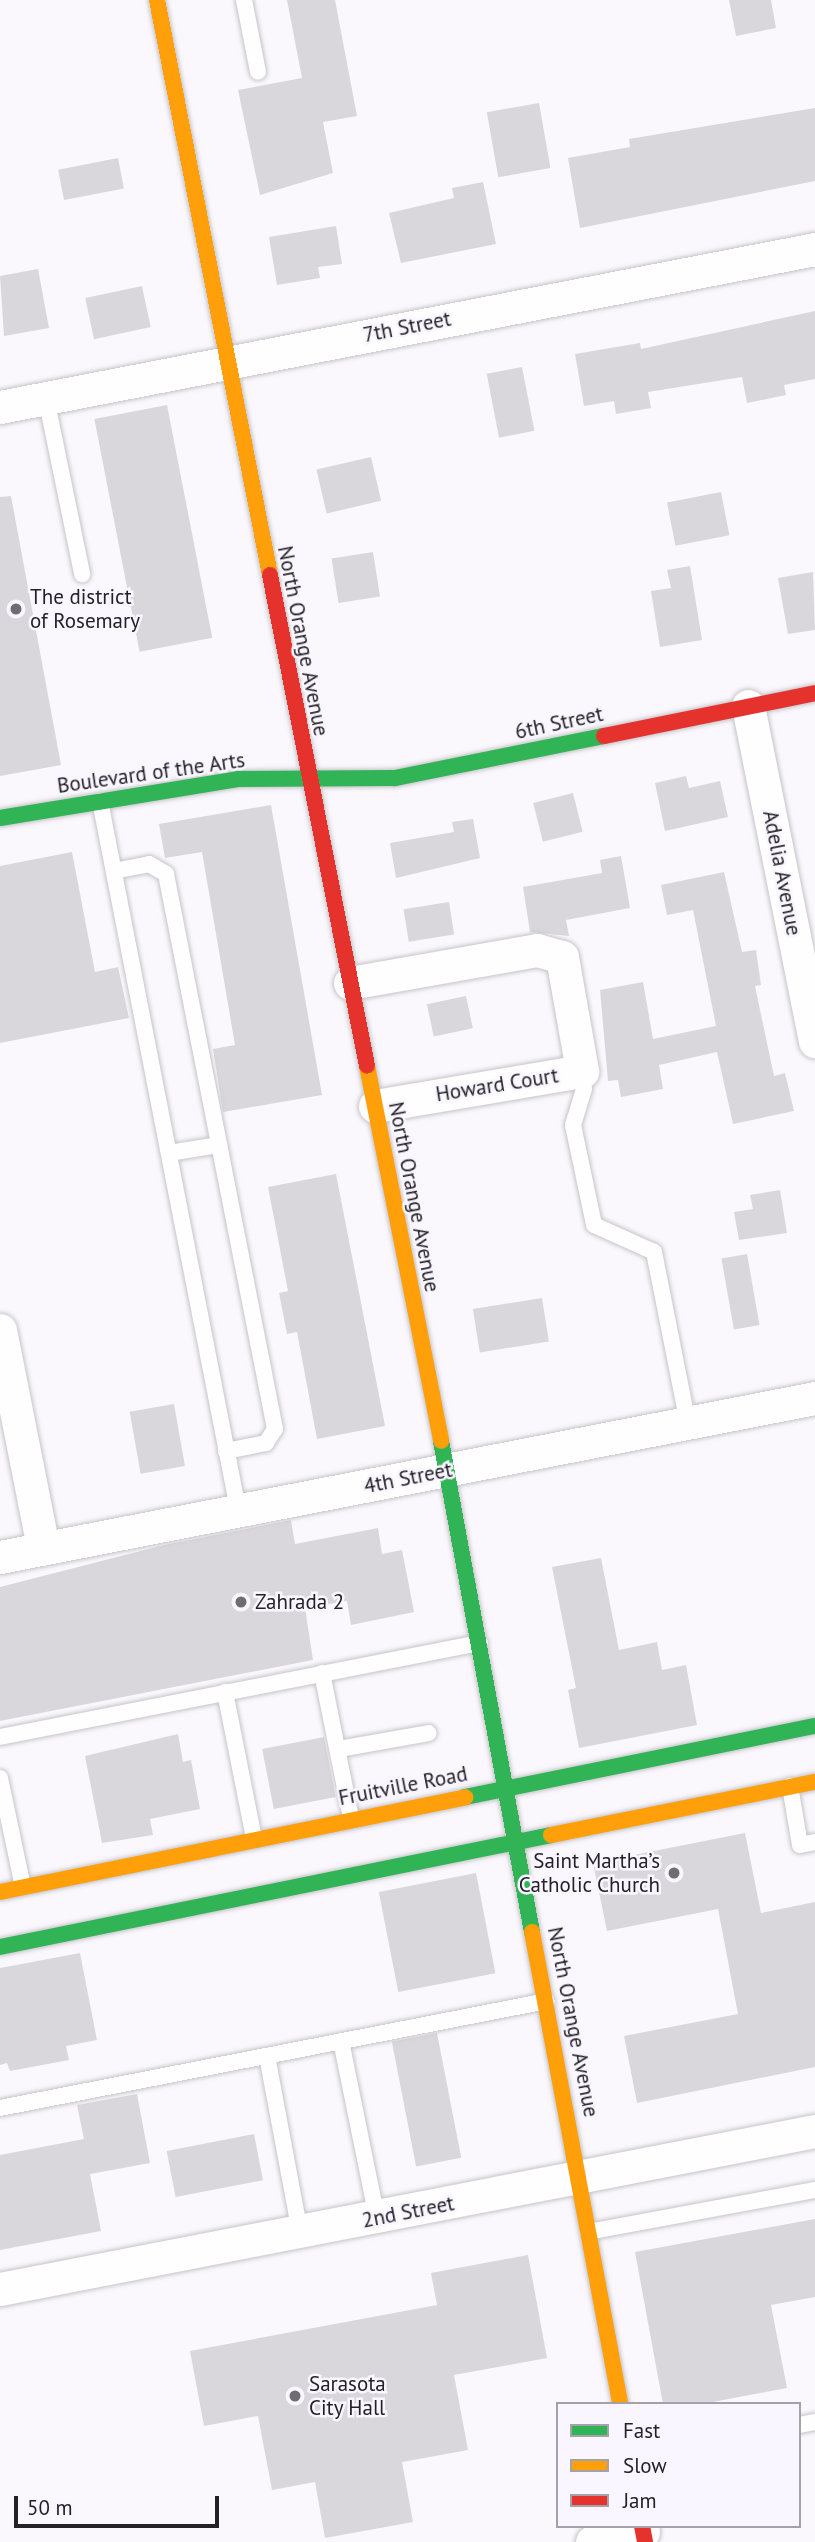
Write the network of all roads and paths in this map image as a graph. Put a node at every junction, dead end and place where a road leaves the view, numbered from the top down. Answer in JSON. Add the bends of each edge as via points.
{"nodes":[{"id":1,"x":157,"y":0,"type":"edge"},
{"id":2,"x":244,"y":0,"type":"edge"},
{"id":3,"x":258,"y":72,"type":"dead end"},
{"id":4,"x":815,"y":249,"type":"edge"},
{"id":5,"x":227,"y":362,"type":"junction"},
{"id":6,"x":46,"y":398,"type":"junction"},
{"id":7,"x":0,"y":407,"type":"edge"},
{"id":8,"x":82,"y":574,"type":"dead end"},
{"id":9,"x":815,"y":693,"type":"edge"},
{"id":10,"x":748,"y":706,"type":"junction"},
{"id":11,"x":309,"y":781,"type":"junction"},
{"id":12,"x":100,"y":800,"type":"junction"},
{"id":13,"x":0,"y":818,"type":"edge"},
{"id":14,"x":114,"y":872,"type":"junction"},
{"id":15,"x":350,"y":983,"type":"junction"},
{"id":16,"x":814,"y":1030,"type":"edge"},
{"id":17,"x":582,"y":1071,"type":"junction"},
{"id":18,"x":375,"y":1106,"type":"junction"},
{"id":19,"x":219,"y":1145,"type":"junction"},
{"id":20,"x":169,"y":1153,"type":"junction"},
{"id":21,"x":0,"y":1330,"type":"edge"},
{"id":22,"x":815,"y":1398,"type":"edge"},
{"id":23,"x":688,"y":1423,"type":"junction"},
{"id":24,"x":226,"y":1451,"type":"junction"},
{"id":25,"x":447,"y":1471,"type":"junction"},
{"id":26,"x":237,"y":1509,"type":"junction"},
{"id":27,"x":43,"y":1548,"type":"junction"},
{"id":28,"x":0,"y":1557,"type":"edge"},
{"id":29,"x":480,"y":1643,"type":"junction"},
{"id":30,"x":323,"y":1673,"type":"junction"},
{"id":31,"x":225,"y":1692,"type":"junction"},
{"id":32,"x":815,"y":1727,"type":"edge"},
{"id":33,"x":429,"y":1733,"type":"dead end"},
{"id":34,"x":0,"y":1737,"type":"edge"},
{"id":35,"x":339,"y":1749,"type":"junction"},
{"id":36,"x":0,"y":1778,"type":"edge"},
{"id":37,"x":815,"y":1782,"type":"edge"},
{"id":38,"x":507,"y":1786,"type":"junction"},
{"id":39,"x":790,"y":1786,"type":"junction"},
{"id":40,"x":3,"y":1808,"type":"edge"},
{"id":41,"x":351,"y":1818,"type":"junction"},
{"id":42,"x":254,"y":1838,"type":"junction"},
{"id":43,"x":517,"y":1839,"type":"junction"},
{"id":44,"x":815,"y":1842,"type":"edge"},
{"id":45,"x":23,"y":1887,"type":"junction"},
{"id":46,"x":0,"y":1892,"type":"edge"},
{"id":47,"x":0,"y":1947,"type":"edge"},
{"id":48,"x":548,"y":2001,"type":"junction"},
{"id":49,"x":341,"y":2041,"type":"junction"},
{"id":50,"x":267,"y":2056,"type":"junction"},
{"id":51,"x":0,"y":2108,"type":"edge"},
{"id":52,"x":815,"y":2131,"type":"edge"},
{"id":53,"x":582,"y":2177,"type":"junction"},
{"id":54,"x":815,"y":2190,"type":"edge"},
{"id":55,"x":377,"y":2218,"type":"junction"},
{"id":56,"x":588,"y":2232,"type":"junction"},
{"id":57,"x":300,"y":2233,"type":"junction"},
{"id":58,"x":0,"y":2288,"type":"edge"},
{"id":59,"x":620,"y":2402,"type":"edge"},
{"id":60,"x":644,"y":2533,"type":"edge"},
{"id":61,"x":592,"y":2542,"type":"edge"}],
"edges":[{"from":1,"to":5,"type":"street","name":"North Orange Avenue"},
{"from":2,"to":3,"type":"lane"},
{"from":4,"to":5,"type":"street","name":"7th Street"},
{"from":5,"to":6,"type":"street","name":"7th Street"},
{"from":5,"to":11,"type":"street","name":"North Orange Avenue"},
{"from":6,"to":7,"type":"street","name":"7th Street"},
{"from":6,"to":8,"type":"lane"},
{"from":9,"to":10,"type":"street","name":"6th Street"},
{"from":10,"to":11,"type":"street","name":"6th Street","via":[[395,778]]},
{"from":10,"to":16,"type":"street","name":"Adelia Avenue"},
{"from":11,"to":12,"type":"street","name":"Boulevard of the Arts","via":[[239,779]]},
{"from":11,"to":15,"type":"street","name":"North Orange Avenue"},
{"from":12,"to":13,"type":"street","name":"Boulevard of the Arts"},
{"from":12,"to":14,"type":"lane"},
{"from":14,"to":19,"type":"lane","via":[[149,864],[166,874]]},
{"from":14,"to":20,"type":"lane"},
{"from":15,"to":17,"type":"street","name":"Howard Court","via":[[537,950],[562,957]]},
{"from":15,"to":18,"type":"street","name":"North Orange Avenue"},
{"from":17,"to":18,"type":"street","name":"Howard Court"},
{"from":17,"to":23,"type":"lane","via":[[584,1089],[573,1125],[594,1225],[654,1252]]},
{"from":18,"to":25,"type":"street","name":"North Orange Avenue"},
{"from":19,"to":20,"type":"lane"},
{"from":19,"to":24,"type":"lane","via":[[275,1429],[266,1444]]},
{"from":20,"to":24,"type":"lane"},
{"from":21,"to":27,"type":"street"},
{"from":22,"to":23,"type":"street","name":"4th Street"},
{"from":23,"to":25,"type":"street","name":"4th Street"},
{"from":24,"to":26,"type":"lane"},
{"from":25,"to":26,"type":"street","name":"4th Street"},
{"from":25,"to":29,"type":"street","name":"North Orange Avenue"},
{"from":26,"to":27,"type":"street","name":"4th Street"},
{"from":27,"to":28,"type":"street","name":"4th Street"},
{"from":29,"to":30,"type":"lane"},
{"from":29,"to":38,"type":"street","name":"North Orange Avenue"},
{"from":30,"to":31,"type":"lane"},
{"from":30,"to":35,"type":"lane"},
{"from":31,"to":34,"type":"lane"},
{"from":31,"to":42,"type":"lane"},
{"from":32,"to":38,"type":"street","name":"Fruitville Road"},
{"from":33,"to":35,"type":"lane"},
{"from":35,"to":41,"type":"lane"},
{"from":36,"to":40,"type":"lane"},
{"from":37,"to":39,"type":"street"},
{"from":38,"to":41,"type":"street","name":"Fruitville Road"},
{"from":38,"to":43,"type":"street","name":"North Orange Avenue"},
{"from":39,"to":43,"type":"street"},
{"from":39,"to":44,"type":"lane","via":[[800,1845]]},
{"from":40,"to":45,"type":"lane"},
{"from":41,"to":42,"type":"street","name":"Fruitville Road"},
{"from":42,"to":45,"type":"street","name":"Fruitville Road"},
{"from":43,"to":47,"type":"street"},
{"from":43,"to":48,"type":"street","name":"North Orange Avenue"},
{"from":45,"to":46,"type":"street","name":"Fruitville Road"},
{"from":48,"to":49,"type":"lane"},
{"from":48,"to":53,"type":"street","name":"North Orange Avenue"},
{"from":49,"to":50,"type":"lane"},
{"from":49,"to":55,"type":"lane"},
{"from":50,"to":51,"type":"lane"},
{"from":50,"to":57,"type":"lane"},
{"from":52,"to":53,"type":"street","name":"2nd Street"},
{"from":53,"to":55,"type":"street","name":"2nd Street"},
{"from":53,"to":56,"type":"street","name":"North Orange Avenue"},
{"from":54,"to":56,"type":"lane"},
{"from":55,"to":57,"type":"street","name":"2nd Street"},
{"from":56,"to":59,"type":"street","name":"North Orange Avenue"},
{"from":57,"to":58,"type":"street","name":"2nd Street"},
{"from":60,"to":61,"type":"street"}]}
